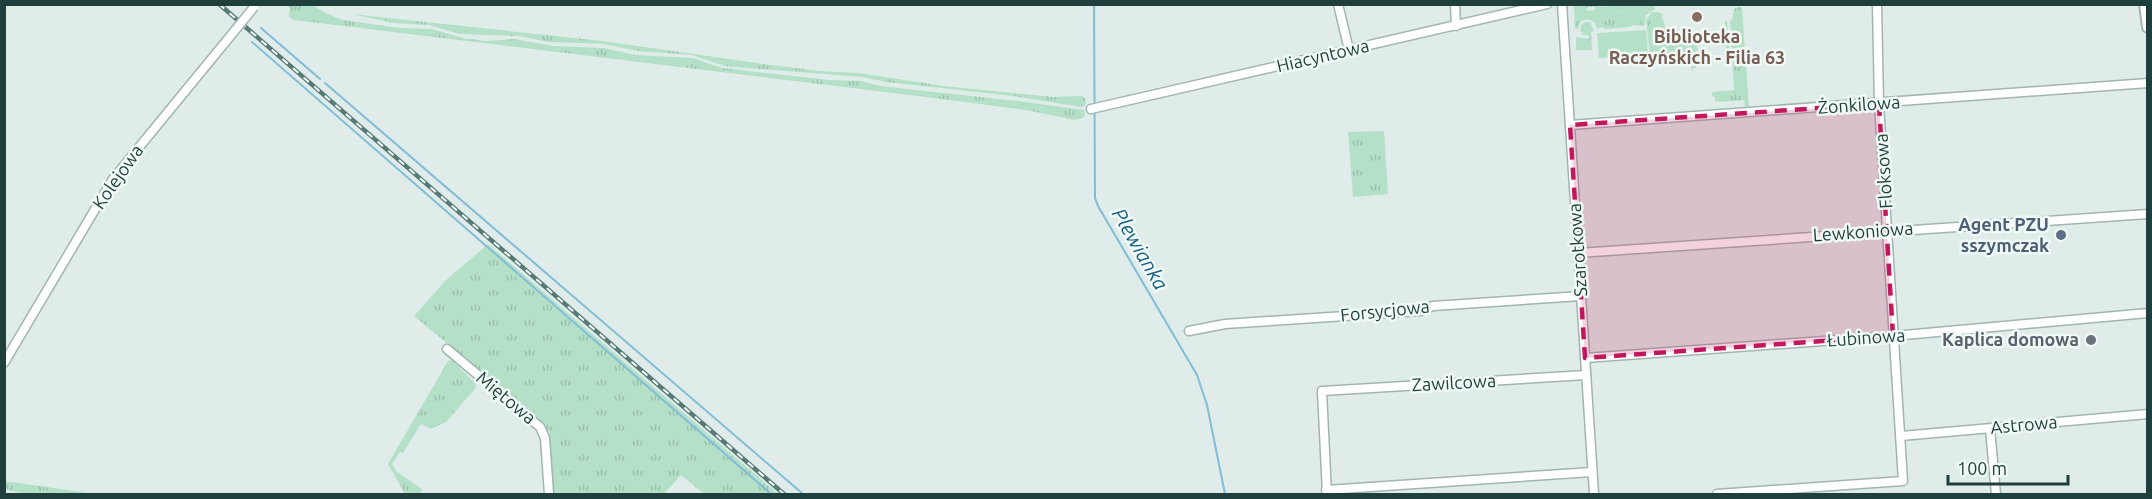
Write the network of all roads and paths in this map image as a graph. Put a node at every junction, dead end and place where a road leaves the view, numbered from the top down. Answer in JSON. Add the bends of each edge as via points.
{"nodes":[{"id":1,"x":1338,"y":4,"type":"edge"},
{"id":2,"x":1455,"y":4,"type":"edge"},
{"id":3,"x":1547,"y":4,"type":"edge"},
{"id":4,"x":1562,"y":4,"type":"edge"},
{"id":5,"x":1877,"y":4,"type":"edge"},
{"id":6,"x":2145,"y":4,"type":"edge"},
{"id":7,"x":255,"y":6,"type":"edge"},
{"id":8,"x":1456,"y":26,"type":"junction"},
{"id":9,"x":2148,"y":27,"type":"edge"},
{"id":10,"x":1349,"y":50,"type":"junction"},
{"id":11,"x":2148,"y":83,"type":"edge"},
{"id":12,"x":1879,"y":104,"type":"junction"},
{"id":13,"x":1094,"y":108,"type":"dead end"},
{"id":14,"x":1570,"y":125,"type":"junction"},
{"id":15,"x":2148,"y":214,"type":"edge"},
{"id":16,"x":1888,"y":230,"type":"junction"},
{"id":17,"x":1578,"y":253,"type":"junction"},
{"id":18,"x":1581,"y":296,"type":"junction"},
{"id":19,"x":2148,"y":313,"type":"edge"},
{"id":20,"x":1189,"y":331,"type":"dead end"},
{"id":21,"x":1893,"y":336,"type":"junction"},
{"id":22,"x":447,"y":349,"type":"dead end"},
{"id":23,"x":1585,"y":358,"type":"junction"},
{"id":24,"x":4,"y":363,"type":"edge"},
{"id":25,"x":1586,"y":375,"type":"junction"},
{"id":26,"x":2148,"y":414,"type":"edge"},
{"id":27,"x":1990,"y":429,"type":"junction"},
{"id":28,"x":1901,"y":436,"type":"junction"},
{"id":29,"x":1592,"y":472,"type":"junction"},
{"id":30,"x":1327,"y":492,"type":"edge"},
{"id":31,"x":1779,"y":492,"type":"edge"},
{"id":32,"x":549,"y":495,"type":"edge"},
{"id":33,"x":1594,"y":495,"type":"edge"},
{"id":34,"x":1717,"y":495,"type":"edge"},
{"id":35,"x":1996,"y":495,"type":"edge"}],
"edges":[{"from":1,"to":10,"type":"street"},
{"from":2,"to":8,"type":"street"},
{"from":3,"to":8,"type":"street","name":"Hiacyntowa"},
{"from":4,"to":14,"type":"street","name":"Szarotkowa"},
{"from":5,"to":12,"type":"street","name":"Floksowa"},
{"from":6,"to":9,"type":"street"},
{"from":7,"to":24,"type":"street","name":"Kolejowa","bridge":true,"via":[[114,179]]},
{"from":8,"to":10,"type":"street","name":"Hiacyntowa"},
{"from":10,"to":13,"type":"street","name":"Hiacyntowa"},
{"from":11,"to":12,"type":"street","name":"Żonkilowa"},
{"from":12,"to":14,"type":"street","name":"Żonkilowa"},
{"from":12,"to":16,"type":"street","name":"Floksowa"},
{"from":14,"to":17,"type":"street","name":"Szarotkowa"},
{"from":15,"to":16,"type":"street","name":"Lewkoniowa"},
{"from":16,"to":17,"type":"street","name":"Lewkoniowa"},
{"from":16,"to":21,"type":"street","name":"Floksowa"},
{"from":17,"to":18,"type":"street","name":"Szarotkowa"},
{"from":18,"to":20,"type":"street","name":"Forsycjowa","via":[[1225,324]]},
{"from":18,"to":23,"type":"street","name":"Szarotkowa"},
{"from":19,"to":21,"type":"street","name":"Łubinowa"},
{"from":21,"to":23,"type":"street","name":"Łubinowa"},
{"from":21,"to":28,"type":"street","name":"Floksowa"},
{"from":22,"to":32,"type":"street","name":"Miętowa","via":[[540,427],[545,438]]},
{"from":23,"to":25,"type":"street","name":"Szarotkowa"},
{"from":25,"to":29,"type":"street","name":"Szarotkowa"},
{"from":25,"to":30,"type":"street","name":"Zawilcowa","via":[[1322,391]]},
{"from":26,"to":27,"type":"street","name":"Astrowa"},
{"from":27,"to":28,"type":"street","name":"Astrowa"},
{"from":27,"to":35,"type":"street"},
{"from":28,"to":31,"type":"street","name":"Floksowa","via":[[1903,481]]},
{"from":29,"to":30,"type":"street"},
{"from":29,"to":33,"type":"street","name":"Szarotkowa"},
{"from":31,"to":34,"type":"street"}]}
